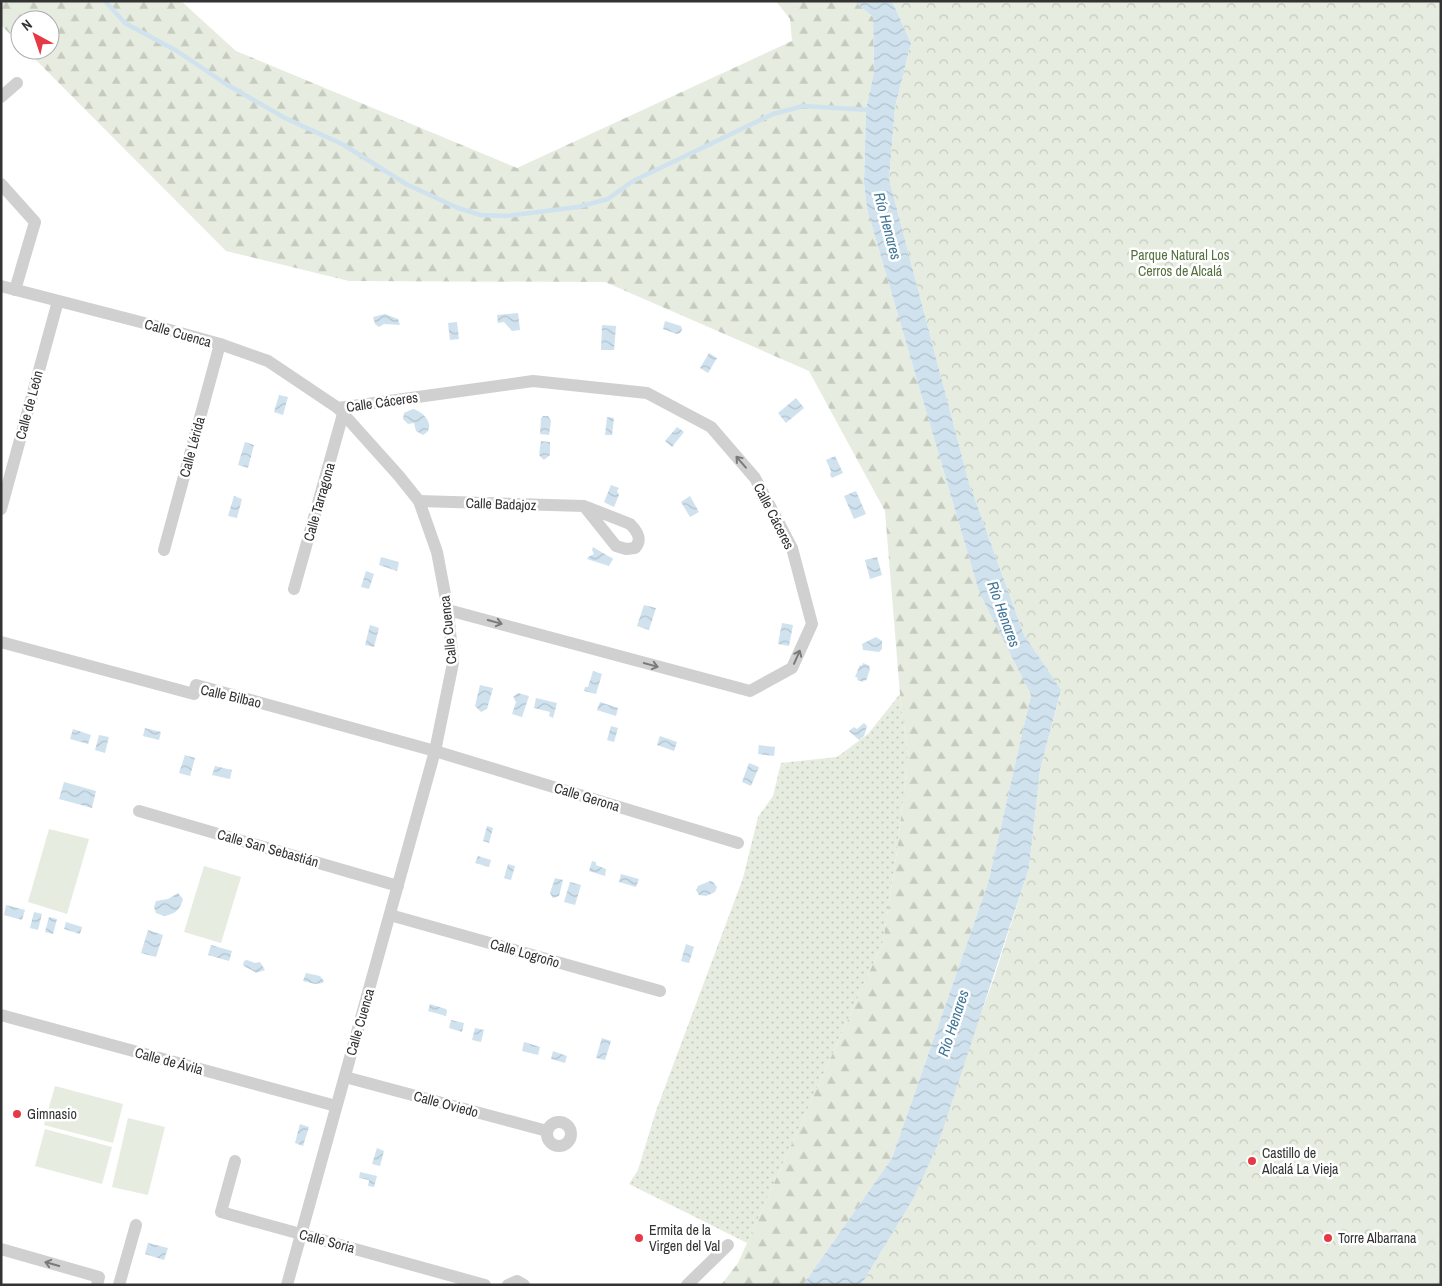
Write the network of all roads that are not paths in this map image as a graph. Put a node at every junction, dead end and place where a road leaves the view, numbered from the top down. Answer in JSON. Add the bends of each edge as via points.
{"nodes":[{"id":1,"x":17,"y":83,"type":"dead end"},
{"id":2,"x":1,"y":98,"type":"edge"},
{"id":3,"x":1,"y":184,"type":"edge"},
{"id":4,"x":1,"y":286,"type":"edge"},
{"id":5,"x":15,"y":290,"type":"junction"},
{"id":6,"x":58,"y":301,"type":"junction"},
{"id":7,"x":220,"y":344,"type":"junction"},
{"id":8,"x":340,"y":411,"type":"junction"},
{"id":9,"x":419,"y":501,"type":"junction"},
{"id":10,"x":584,"y":506,"type":"dead end"},
{"id":11,"x":1,"y":509,"type":"edge"},
{"id":12,"x":164,"y":550,"type":"dead end"},
{"id":13,"x":294,"y":589,"type":"dead end"},
{"id":14,"x":448,"y":610,"type":"junction"},
{"id":15,"x":1,"y":642,"type":"edge"},
{"id":16,"x":435,"y":751,"type":"junction"},
{"id":17,"x":139,"y":811,"type":"dead end"},
{"id":18,"x":738,"y":843,"type":"dead end"},
{"id":19,"x":398,"y":886,"type":"junction"},
{"id":20,"x":390,"y":915,"type":"junction"},
{"id":21,"x":660,"y":991,"type":"dead end"},
{"id":22,"x":1,"y":1016,"type":"edge"},
{"id":23,"x":345,"y":1077,"type":"junction"},
{"id":24,"x":336,"y":1106,"type":"junction"},
{"id":25,"x":547,"y":1130,"type":"dead end"},
{"id":26,"x":235,"y":1160,"type":"dead end"},
{"id":27,"x":136,"y":1225,"type":"dead end"},
{"id":28,"x":301,"y":1234,"type":"junction"},
{"id":29,"x":728,"y":1245,"type":"dead end"},
{"id":30,"x":1,"y":1249,"type":"edge"},
{"id":31,"x":98,"y":1281,"type":"edge"},
{"id":32,"x":119,"y":1285,"type":"edge"},
{"id":33,"x":287,"y":1285,"type":"edge"},
{"id":34,"x":485,"y":1285,"type":"edge"},
{"id":35,"x":508,"y":1285,"type":"edge"},
{"id":36,"x":524,"y":1285,"type":"edge"},
{"id":37,"x":687,"y":1285,"type":"edge"}],
"edges":[{"from":1,"to":2,"type":"street"},
{"from":3,"to":5,"type":"street","via":[[35,222]]},
{"from":4,"to":5,"type":"street","name":"Calle Cuenca"},
{"from":5,"to":6,"type":"street","name":"Calle Cuenca"},
{"from":6,"to":7,"type":"street","name":"Calle Cuenca"},
{"from":6,"to":11,"type":"street","name":"Calle de León"},
{"from":7,"to":8,"type":"street","name":"Calle Cuenca","via":[[268,361]]},
{"from":7,"to":12,"type":"street","name":"Calle Lérida"},
{"from":8,"to":9,"type":"street","name":"Calle Cuenca"},
{"from":8,"to":13,"type":"street","name":"Calle Tarragona"},
{"from":14,"to":8,"type":"street","name":"Calle Cáceres","one_way":true,"via":[[750,691],[792,668],[812,624],[792,548],[755,478],[711,427],[647,393],[533,381]]},
{"from":9,"to":10,"type":"street","name":"Calle Badajoz"},
{"from":9,"to":14,"type":"street","name":"Calle Cuenca","via":[[437,552]]},
{"from":14,"to":16,"type":"street","name":"Calle Cuenca","via":[[453,663]]},
{"from":15,"to":16,"type":"street","name":"Calle Bilbao","via":[[194,694],[196,685]]},
{"from":16,"to":18,"type":"street","name":"Calle Gerona"},
{"from":16,"to":19,"type":"street","name":"Calle Cuenca"},
{"from":17,"to":19,"type":"street","name":"Calle San Sebastián"},
{"from":19,"to":20,"type":"street","name":"Calle Cuenca"},
{"from":20,"to":21,"type":"street","name":"Calle Logroño"},
{"from":20,"to":23,"type":"street","name":"Calle Cuenca"},
{"from":22,"to":24,"type":"street","name":"Calle de Ávila"},
{"from":23,"to":24,"type":"street","name":"Calle Cuenca"},
{"from":23,"to":25,"type":"street","name":"Calle Oviedo"},
{"from":24,"to":28,"type":"street","name":"Calle Cuenca"},
{"from":26,"to":28,"type":"street","name":"Calle Soria","via":[[221,1212]]},
{"from":27,"to":32,"type":"street"},
{"from":28,"to":33,"type":"street","name":"Calle Cuenca"},
{"from":28,"to":34,"type":"street","name":"Calle Soria"},
{"from":29,"to":37,"type":"street"},
{"from":31,"to":30,"type":"street","one_way":true},
{"from":35,"to":36,"type":"street","via":[[517,1281]]}]}
